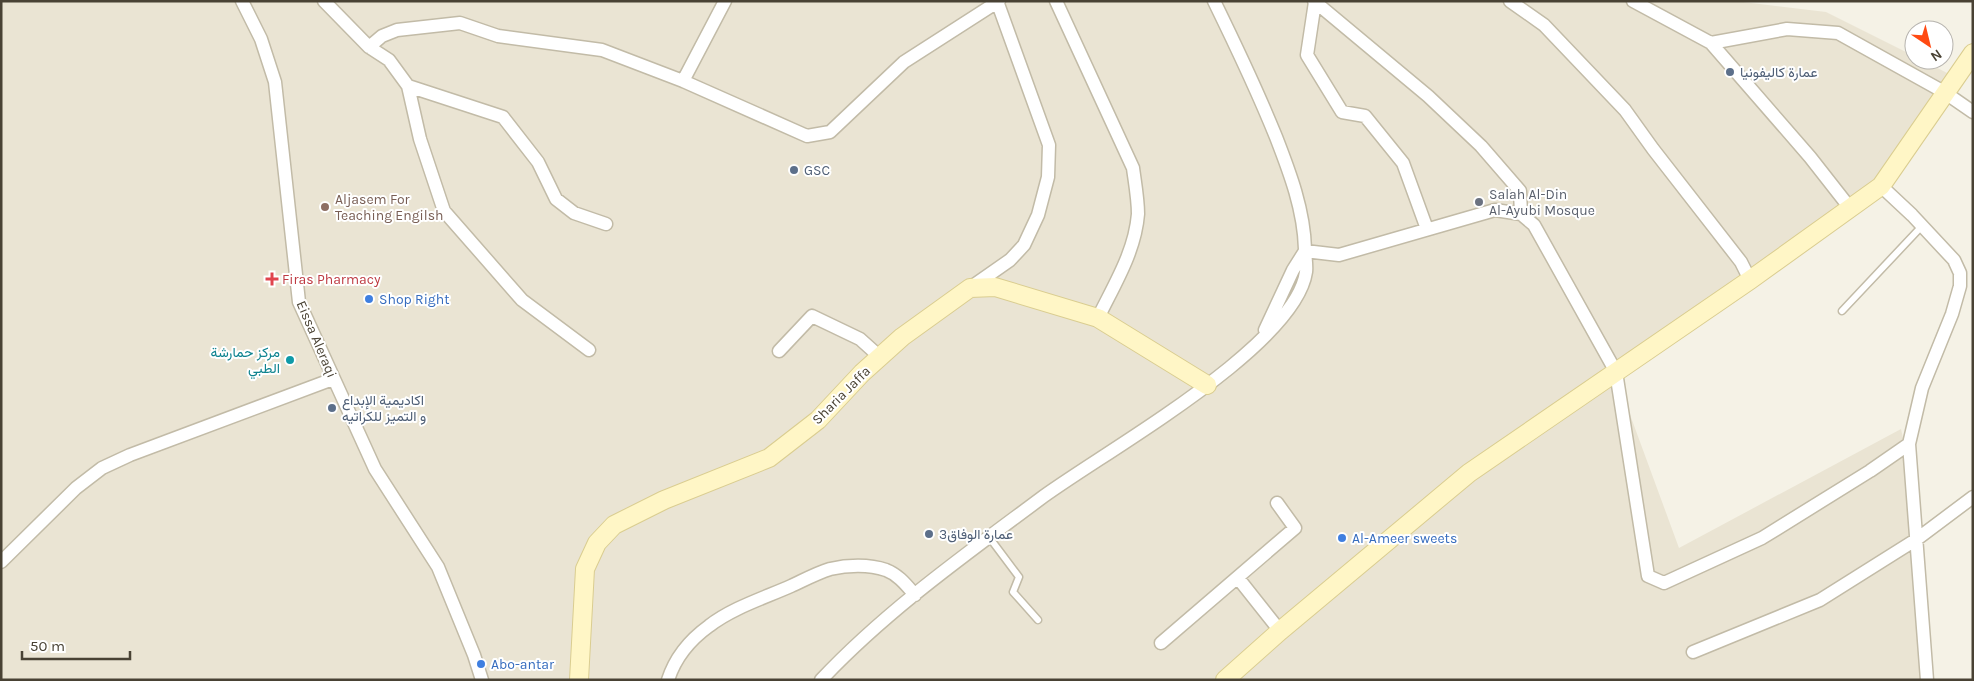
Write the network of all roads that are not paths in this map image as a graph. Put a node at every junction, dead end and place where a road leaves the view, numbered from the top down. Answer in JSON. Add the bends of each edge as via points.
{"nodes":[{"id":1,"x":242,"y":1,"type":"edge"},
{"id":2,"x":324,"y":1,"type":"edge"},
{"id":3,"x":725,"y":1,"type":"edge"},
{"id":4,"x":1056,"y":1,"type":"edge"},
{"id":5,"x":1214,"y":1,"type":"edge"},
{"id":6,"x":1510,"y":1,"type":"edge"},
{"id":7,"x":1633,"y":1,"type":"edge"},
{"id":8,"x":998,"y":2,"type":"edge"},
{"id":9,"x":1315,"y":2,"type":"edge"},
{"id":10,"x":1711,"y":43,"type":"junction"},
{"id":11,"x":369,"y":47,"type":"junction"},
{"id":12,"x":1973,"y":53,"type":"edge"},
{"id":13,"x":683,"y":81,"type":"junction"},
{"id":14,"x":408,"y":86,"type":"junction"},
{"id":15,"x":1944,"y":92,"type":"junction"},
{"id":16,"x":1973,"y":112,"type":"edge"},
{"id":17,"x":1881,"y":186,"type":"junction"},
{"id":18,"x":1850,"y":208,"type":"junction"},
{"id":19,"x":1522,"y":214,"type":"junction"},
{"id":20,"x":606,"y":224,"type":"dead end"},
{"id":21,"x":1922,"y":226,"type":"junction"},
{"id":22,"x":1427,"y":229,"type":"junction"},
{"id":23,"x":1305,"y":251,"type":"junction"},
{"id":24,"x":1750,"y":280,"type":"junction"},
{"id":25,"x":970,"y":288,"type":"junction"},
{"id":26,"x":1842,"y":311,"type":"dead end"},
{"id":27,"x":1098,"y":318,"type":"junction"},
{"id":28,"x":589,"y":350,"type":"dead end"},
{"id":29,"x":778,"y":350,"type":"dead end"},
{"id":30,"x":880,"y":357,"type":"junction"},
{"id":31,"x":1616,"y":372,"type":"junction"},
{"id":32,"x":333,"y":379,"type":"junction"},
{"id":33,"x":1207,"y":385,"type":"junction"},
{"id":34,"x":1908,"y":444,"type":"junction"},
{"id":35,"x":1973,"y":497,"type":"edge"},
{"id":36,"x":1277,"y":503,"type":"dead end"},
{"id":37,"x":989,"y":537,"type":"junction"},
{"id":38,"x":1917,"y":538,"type":"junction"},
{"id":39,"x":1,"y":562,"type":"edge"},
{"id":40,"x":1238,"y":578,"type":"junction"},
{"id":41,"x":915,"y":595,"type":"junction"},
{"id":42,"x":1038,"y":620,"type":"dead end"},
{"id":43,"x":1280,"y":630,"type":"junction"},
{"id":44,"x":1161,"y":643,"type":"dead end"},
{"id":45,"x":1693,"y":652,"type":"dead end"},
{"id":46,"x":482,"y":680,"type":"edge"},
{"id":47,"x":579,"y":680,"type":"edge"},
{"id":48,"x":668,"y":680,"type":"edge"},
{"id":49,"x":821,"y":680,"type":"edge"},
{"id":50,"x":1225,"y":680,"type":"edge"},
{"id":51,"x":1927,"y":680,"type":"edge"}],
"edges":[{"from":1,"to":32,"type":"street","name":"Eissa Aleraqi","via":[[261,39],[275,82],[300,302]]},
{"from":2,"to":11,"type":"street"},
{"from":3,"to":13,"type":"street"},
{"from":4,"to":27,"type":"street","via":[[1133,168],[1136,190],[1138,214],[1134,241]]},
{"from":5,"to":23,"type":"street","via":[[1251,75],[1288,168],[1305,235]]},
{"from":6,"to":24,"type":"street","via":[[1544,25],[1625,110],[1742,262]]},
{"from":7,"to":10,"type":"street"},
{"from":8,"to":13,"type":"street","via":[[904,62],[830,132],[807,136]]},
{"from":8,"to":25,"type":"street","via":[[1049,145],[1048,177],[1038,215],[1024,244],[1010,260]]},
{"from":9,"to":19,"type":"street","via":[[1428,96],[1482,146],[1520,191]]},
{"from":9,"to":22,"type":"street","via":[[1307,55],[1342,112],[1365,116],[1403,163]]},
{"from":10,"to":15,"type":"street","via":[[1787,29],[1838,33]]},
{"from":10,"to":18,"type":"street"},
{"from":11,"to":13,"type":"street","via":[[382,36],[397,30],[460,23],[498,36],[602,50]]},
{"from":11,"to":14,"type":"street","via":[[389,60]]},
{"from":12,"to":15,"type":"main road"},
{"from":14,"to":20,"type":"street","via":[[503,117],[538,162],[556,199],[574,214]]},
{"from":14,"to":28,"type":"street","via":[[420,139],[444,211],[522,300]]},
{"from":15,"to":16,"type":"street"},
{"from":15,"to":17,"type":"main road"},
{"from":17,"to":18,"type":"main road"},
{"from":17,"to":21,"type":"street"},
{"from":18,"to":24,"type":"main road"},
{"from":19,"to":22,"type":"street","via":[[1495,210]]},
{"from":19,"to":31,"type":"street","via":[[1534,225],[1554,258]]},
{"from":21,"to":26,"type":"lane"},
{"from":21,"to":34,"type":"street","via":[[1954,260],[1960,273],[1960,286],[1922,388]]},
{"from":22,"to":23,"type":"street","via":[[1339,255]]},
{"from":23,"to":33,"type":"street","via":[[1260,341]]},
{"from":24,"to":31,"type":"main road"},
{"from":25,"to":27,"type":"main road","via":[[995,287]]},
{"from":25,"to":30,"type":"main road","name":"Sharia Jaffa","via":[[906,333]]},
{"from":27,"to":33,"type":"main road"},
{"from":29,"to":30,"type":"street","via":[[812,316],[860,339]]},
{"from":30,"to":47,"type":"main road","name":"Sharia Jaffa","via":[[818,420],[769,458],[664,500],[614,525],[604,535],[589,557],[585,570]]},
{"from":31,"to":34,"type":"street","via":[[1648,576],[1664,583],[1762,538]]},
{"from":31,"to":43,"type":"main road","via":[[1469,473]]},
{"from":32,"to":39,"type":"street","via":[[102,468],[76,488]]},
{"from":32,"to":46,"type":"street","name":"Eissa Aleraqi","via":[[375,469],[438,567]]},
{"from":33,"to":37,"type":"street"},
{"from":34,"to":38,"type":"street"},
{"from":35,"to":38,"type":"street"},
{"from":36,"to":40,"type":"street","via":[[1295,528]]},
{"from":37,"to":41,"type":"street"},
{"from":37,"to":42,"type":"lane","via":[[1019,577],[1013,592]]},
{"from":38,"to":45,"type":"street","via":[[1820,600]]},
{"from":38,"to":51,"type":"street"},
{"from":40,"to":43,"type":"street"},
{"from":40,"to":44,"type":"street"},
{"from":41,"to":48,"type":"street","via":[[901,579],[888,571],[867,566],[828,570],[710,625],[680,655]]},
{"from":41,"to":49,"type":"street","via":[[855,644]]},
{"from":43,"to":50,"type":"main road"}]}
